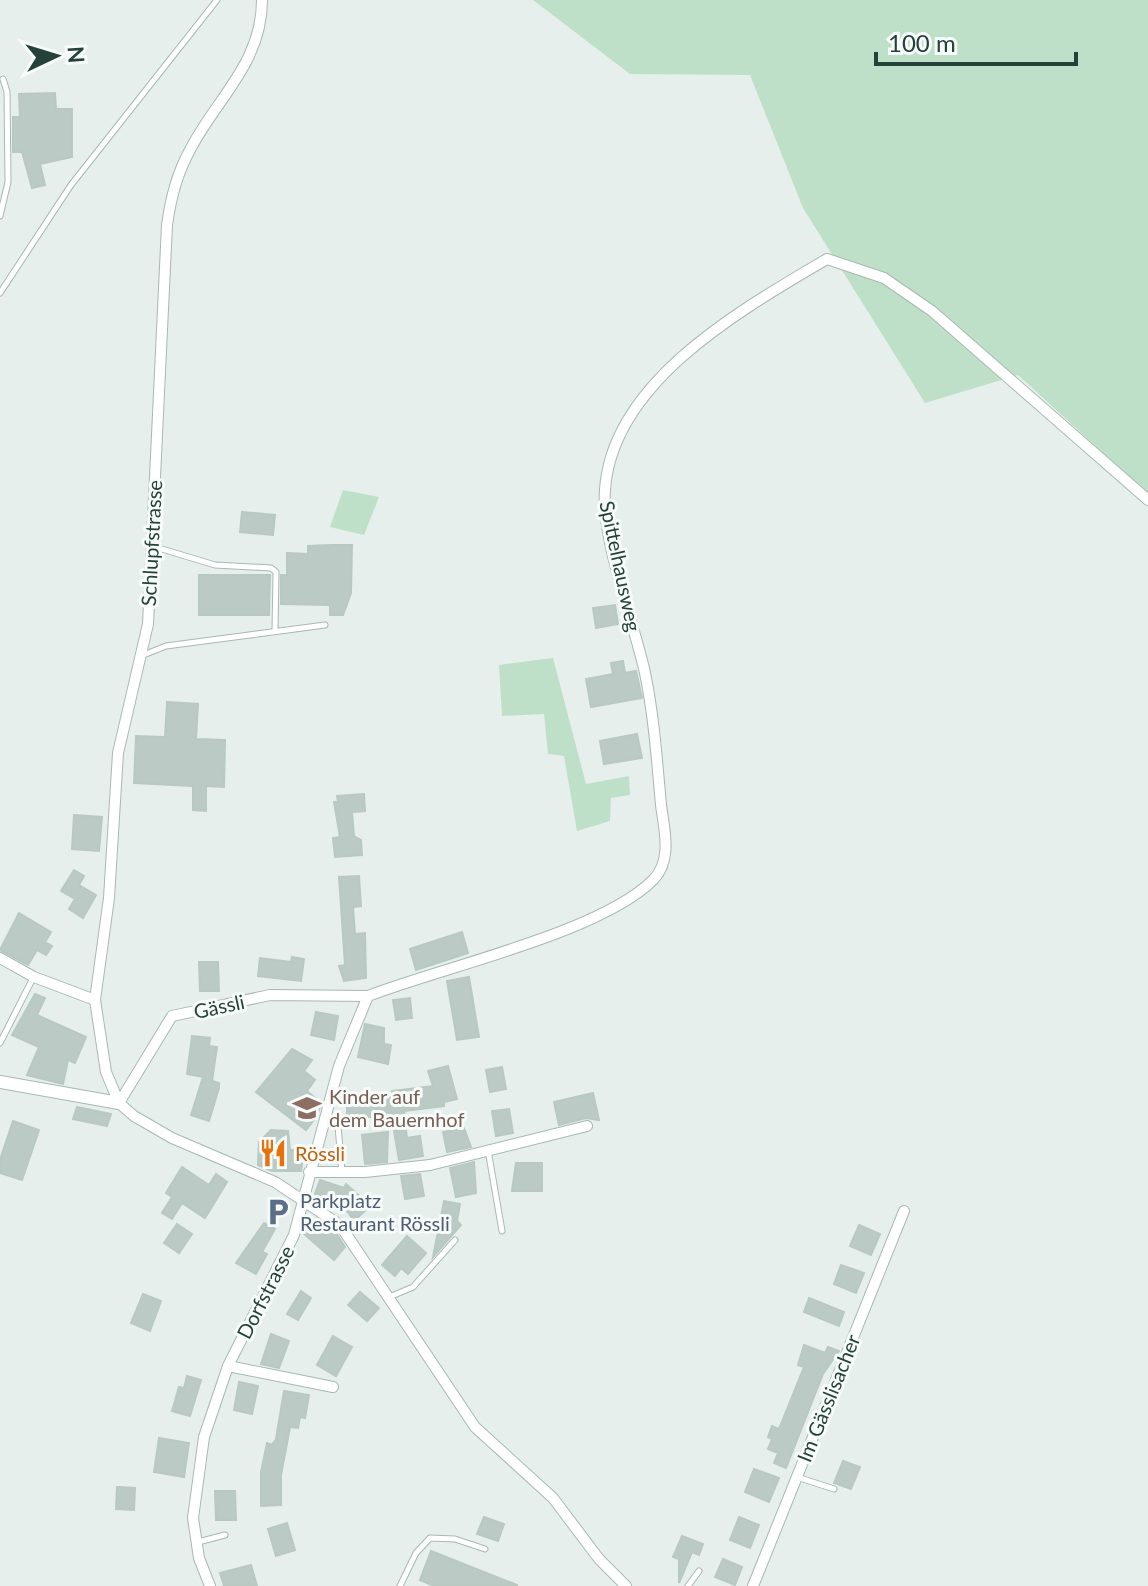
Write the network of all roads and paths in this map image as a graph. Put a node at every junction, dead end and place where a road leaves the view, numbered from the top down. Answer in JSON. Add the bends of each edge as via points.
{"nodes":[{"id":1,"x":217,"y":0,"type":"edge"},
{"id":2,"x":262,"y":0,"type":"edge"},
{"id":3,"x":3,"y":79,"type":"dead end"},
{"id":4,"x":0,"y":216,"type":"edge"},
{"id":5,"x":0,"y":293,"type":"edge"},
{"id":6,"x":1148,"y":500,"type":"edge"},
{"id":7,"x":151,"y":546,"type":"junction"},
{"id":8,"x":325,"y":625,"type":"dead end"},
{"id":9,"x":275,"y":631,"type":"junction"},
{"id":10,"x":141,"y":656,"type":"junction"},
{"id":11,"x":0,"y":958,"type":"edge"},
{"id":12,"x":34,"y":977,"type":"junction"},
{"id":13,"x":368,"y":996,"type":"junction"},
{"id":14,"x":95,"y":1000,"type":"junction"},
{"id":15,"x":0,"y":1043,"type":"edge"},
{"id":16,"x":0,"y":1082,"type":"edge"},
{"id":17,"x":119,"y":1103,"type":"junction"},
{"id":18,"x":338,"y":1126,"type":"dead end"},
{"id":19,"x":587,"y":1126,"type":"dead end"},
{"id":20,"x":488,"y":1150,"type":"junction"},
{"id":21,"x":309,"y":1172,"type":"junction"},
{"id":22,"x":342,"y":1172,"type":"junction"},
{"id":23,"x":303,"y":1199,"type":"junction"},
{"id":24,"x":904,"y":1211,"type":"dead end"},
{"id":25,"x":502,"y":1231,"type":"dead end"},
{"id":26,"x":455,"y":1240,"type":"dead end"},
{"id":27,"x":387,"y":1298,"type":"junction"},
{"id":28,"x":228,"y":1366,"type":"junction"},
{"id":29,"x":333,"y":1387,"type":"dead end"},
{"id":30,"x":796,"y":1477,"type":"junction"},
{"id":31,"x":834,"y":1489,"type":"dead end"},
{"id":32,"x":225,"y":1535,"type":"dead end"},
{"id":33,"x":196,"y":1543,"type":"junction"},
{"id":34,"x":485,"y":1549,"type":"dead end"},
{"id":35,"x":699,"y":1571,"type":"dead end"},
{"id":36,"x":618,"y":1585,"type":"edge"},
{"id":37,"x":210,"y":1586,"type":"edge"},
{"id":38,"x":400,"y":1586,"type":"edge"},
{"id":39,"x":688,"y":1586,"type":"edge"},
{"id":40,"x":753,"y":1586,"type":"edge"}],
"edges":[{"from":1,"to":5,"type":"lane","via":[[71,185]]},
{"from":2,"to":7,"type":"street","name":"Schlupfstrasse","via":[[253,52],[192,146],[171,194]]},
{"from":3,"to":4,"type":"lane","via":[[8,182]]},
{"from":6,"to":13,"type":"street","name":"Spittelhausweg","via":[[932,311],[884,278],[827,259],[798,275],[743,311],[653,384],[624,427],[606,478],[608,522],[645,674],[656,753],[665,849],[657,875],[609,908],[538,939]]},
{"from":7,"to":9,"type":"lane","via":[[215,565],[271,568],[276,572]]},
{"from":7,"to":10,"type":"street","name":"Schlupfstrasse","via":[[148,624]]},
{"from":8,"to":9,"type":"lane"},
{"from":9,"to":10,"type":"lane","via":[[166,646]]},
{"from":10,"to":14,"type":"street","name":"Schlupfstrasse","via":[[118,753],[109,898]]},
{"from":11,"to":12,"type":"street"},
{"from":12,"to":14,"type":"street"},
{"from":12,"to":15,"type":"lane"},
{"from":13,"to":17,"type":"street","name":"Gässli","via":[[270,995],[172,1016]]},
{"from":13,"to":21,"type":"street","via":[[339,1066]]},
{"from":14,"to":17,"type":"street","name":"Schlupfstrasse","via":[[103,1059]]},
{"from":16,"to":17,"type":"street"},
{"from":17,"to":23,"type":"street","via":[[172,1138]]},
{"from":18,"to":22,"type":"lane"},
{"from":19,"to":20,"type":"street"},
{"from":20,"to":22,"type":"street","via":[[430,1165]]},
{"from":20,"to":25,"type":"lane"},
{"from":21,"to":22,"type":"street"},
{"from":21,"to":23,"type":"street"},
{"from":23,"to":27,"type":"street","via":[[340,1225]]},
{"from":23,"to":28,"type":"street","name":"Dorfstrasse","via":[[294,1235]]},
{"from":24,"to":30,"type":"street","name":"Im Gässlisacher"},
{"from":26,"to":27,"type":"lane","via":[[413,1287]]},
{"from":27,"to":36,"type":"street","via":[[475,1427],[553,1498]]},
{"from":28,"to":29,"type":"street"},
{"from":28,"to":33,"type":"street","name":"Dorfstrasse","via":[[199,1461]]},
{"from":30,"to":31,"type":"lane"},
{"from":30,"to":40,"type":"street","name":"Im Gässlisacher"},
{"from":32,"to":33,"type":"lane"},
{"from":33,"to":37,"type":"street","name":"Dorfstrasse"},
{"from":34,"to":38,"type":"lane","via":[[430,1538]]},
{"from":35,"to":39,"type":"lane"}]}
